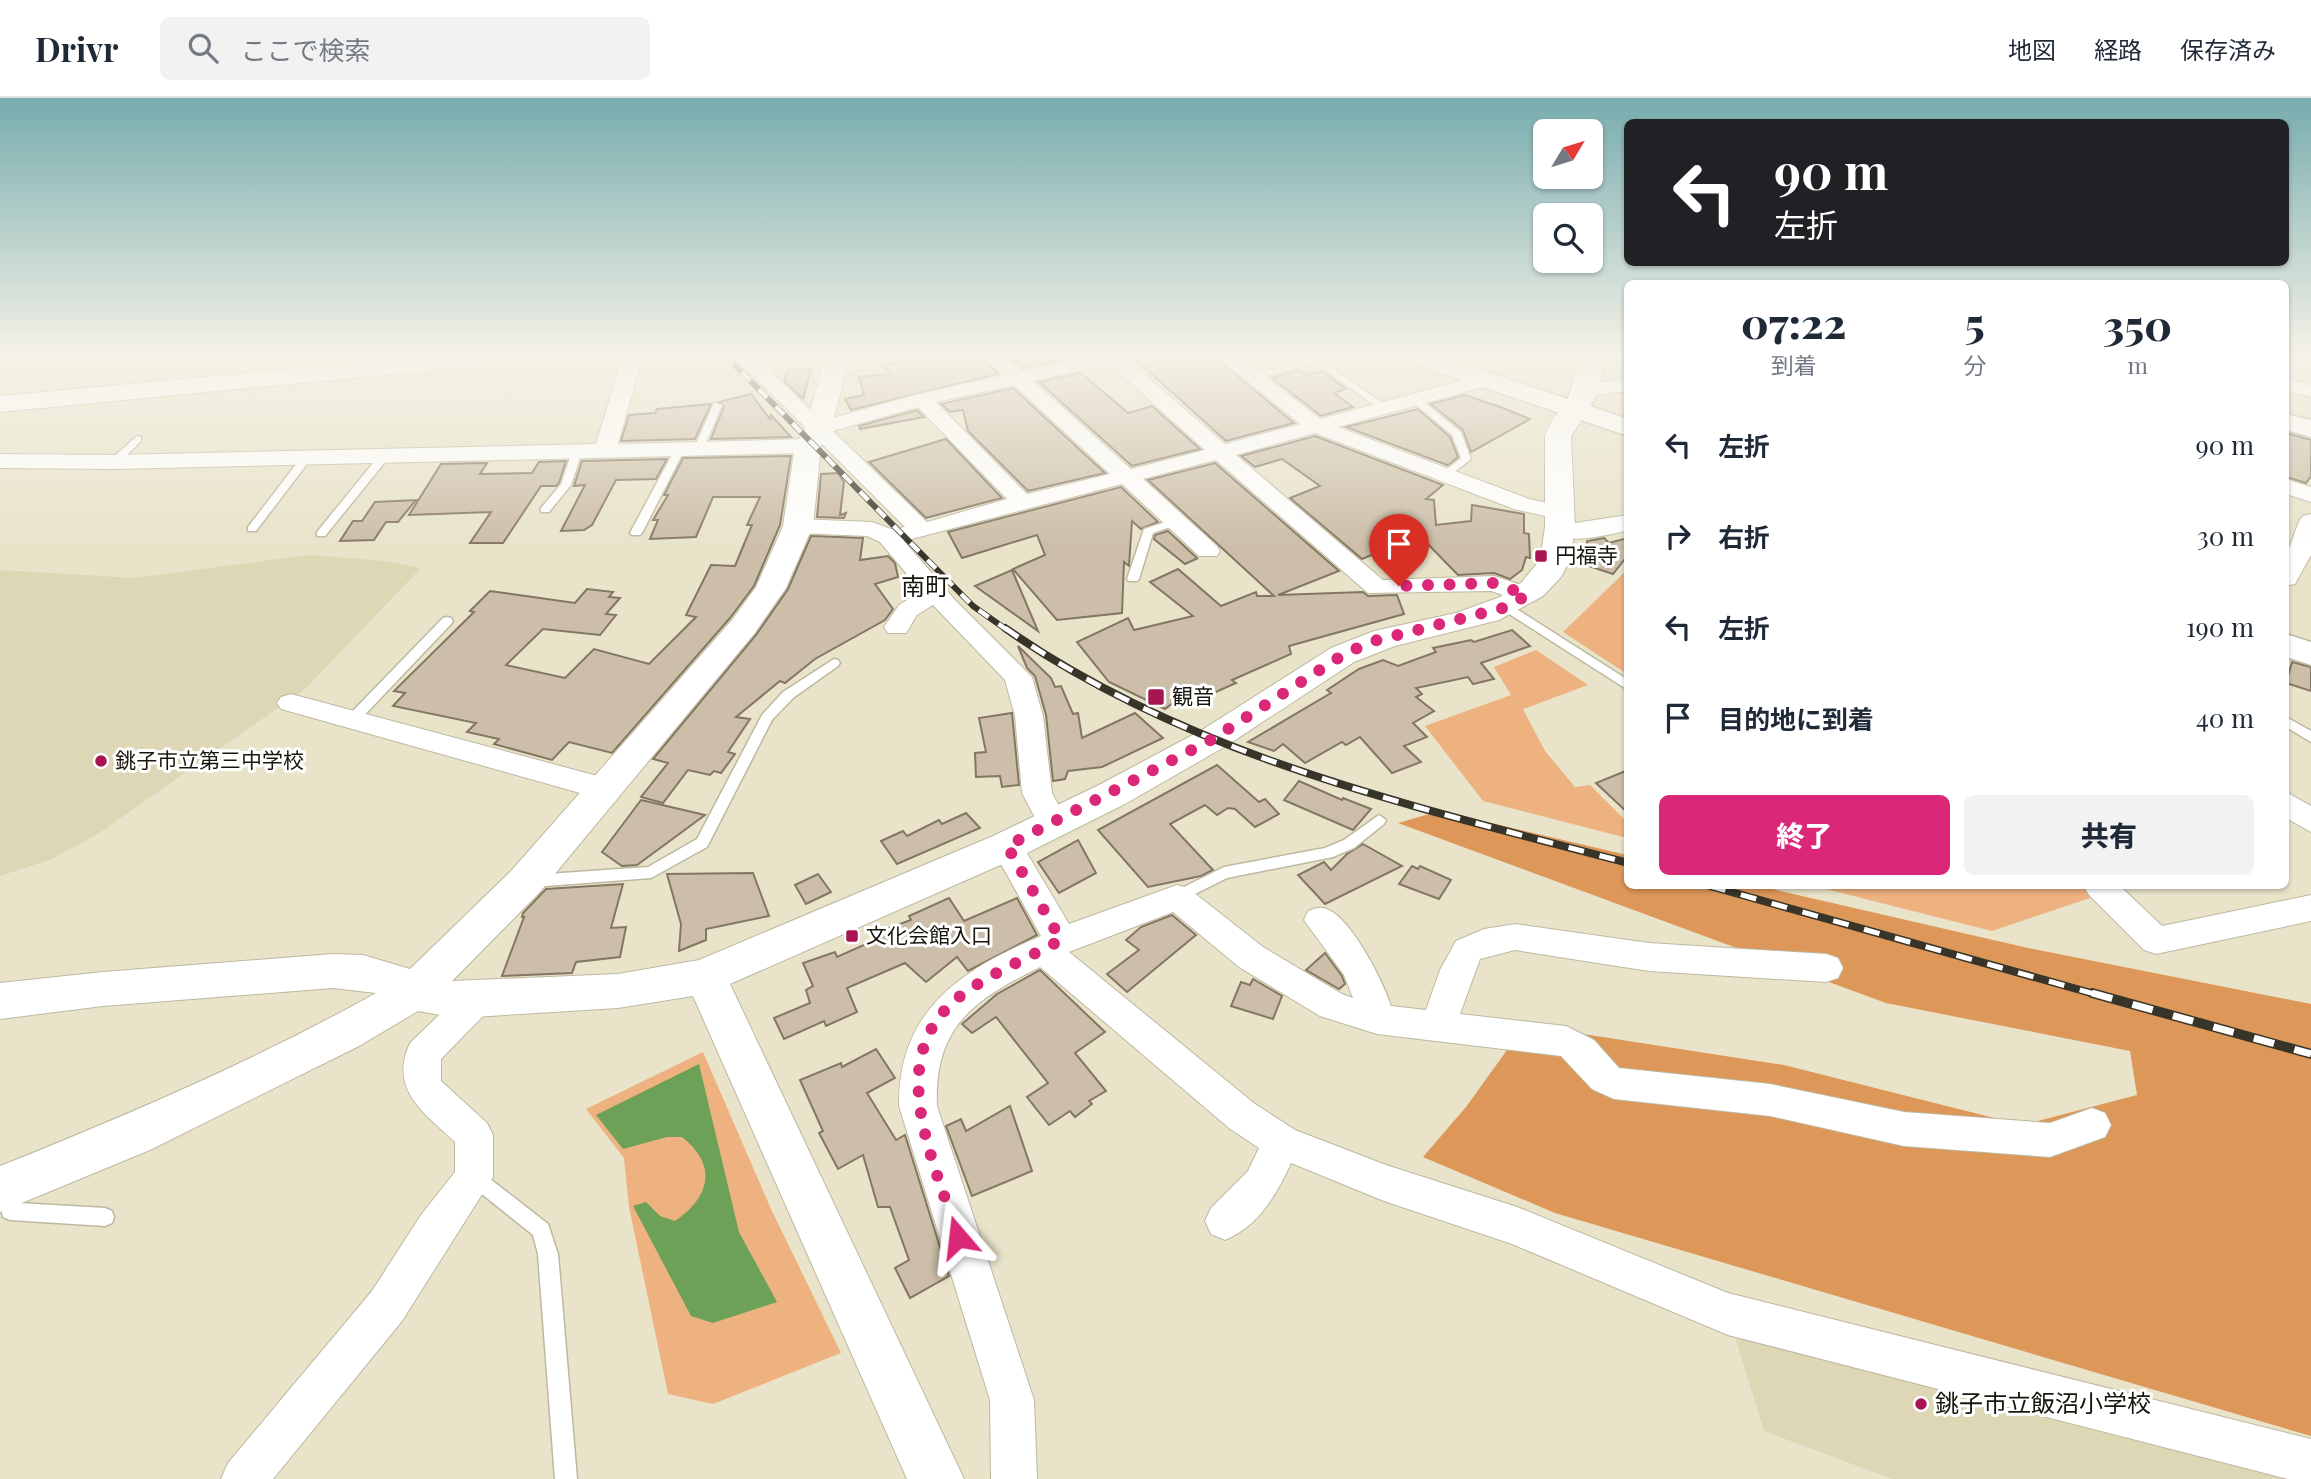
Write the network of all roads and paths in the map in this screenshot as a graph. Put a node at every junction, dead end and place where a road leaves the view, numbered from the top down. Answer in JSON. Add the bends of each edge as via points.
{"nodes":[{"id":1,"x":616,"y":419,"type":"edge"},
{"id":2,"x":708,"y":419,"type":"edge"},
{"id":3,"x":798,"y":419,"type":"edge"},
{"id":4,"x":819,"y":419,"type":"edge"},
{"id":5,"x":863,"y":419,"type":"edge"},
{"id":6,"x":942,"y":419,"type":"edge"},
{"id":7,"x":1063,"y":419,"type":"edge"},
{"id":8,"x":1187,"y":419,"type":"edge"},
{"id":9,"x":1309,"y":419,"type":"edge"},
{"id":10,"x":1343,"y":419,"type":"edge"},
{"id":11,"x":1439,"y":419,"type":"edge"},
{"id":12,"x":1566,"y":419,"type":"edge"},
{"id":13,"x":2289,"y":423,"type":"edge"},
{"id":14,"x":1317,"y":426,"type":"junction"},
{"id":15,"x":2311,"y":429,"type":"edge"},
{"id":16,"x":813,"y":437,"type":"junction"},
{"id":17,"x":137,"y":439,"type":"dead end"},
{"id":18,"x":689,"y":448,"type":"junction"},
{"id":19,"x":605,"y":451,"type":"junction"},
{"id":20,"x":1222,"y":451,"type":"junction"},
{"id":21,"x":577,"y":452,"type":"junction"},
{"id":22,"x":386,"y":454,"type":"junction"},
{"id":23,"x":308,"y":456,"type":"junction"},
{"id":24,"x":0,"y":461,"type":"edge"},
{"id":25,"x":114,"y":462,"type":"junction"},
{"id":26,"x":1444,"y":475,"type":"junction"},
{"id":27,"x":1126,"y":477,"type":"junction"},
{"id":28,"x":2289,"y":487,"type":"edge"},
{"id":29,"x":2311,"y":495,"type":"edge"},
{"id":30,"x":1022,"y":502,"type":"junction"},
{"id":31,"x":545,"y":510,"type":"dead end"},
{"id":32,"x":2311,"y":521,"type":"edge"},
{"id":33,"x":1175,"y":522,"type":"junction"},
{"id":34,"x":1560,"y":522,"type":"junction"},
{"id":35,"x":1624,"y":523,"type":"edge"},
{"id":36,"x":798,"y":526,"type":"junction"},
{"id":37,"x":252,"y":530,"type":"dead end"},
{"id":38,"x":922,"y":531,"type":"junction"},
{"id":39,"x":636,"y":533,"type":"dead end"},
{"id":40,"x":321,"y":534,"type":"dead end"},
{"id":41,"x":888,"y":537,"type":"junction"},
{"id":42,"x":1208,"y":551,"type":"dead end"},
{"id":43,"x":2305,"y":557,"type":"edge"},
{"id":44,"x":2289,"y":576,"type":"edge"},
{"id":45,"x":1133,"y":579,"type":"dead end"},
{"id":46,"x":935,"y":593,"type":"junction"},
{"id":47,"x":1517,"y":601,"type":"junction"},
{"id":48,"x":447,"y":621,"type":"dead end"},
{"id":49,"x":897,"y":627,"type":"dead end"},
{"id":50,"x":2289,"y":646,"type":"edge"},
{"id":51,"x":2311,"y":654,"type":"edge"},
{"id":52,"x":834,"y":663,"type":"dead end"},
{"id":53,"x":1624,"y":683,"type":"edge"},
{"id":54,"x":291,"y":703,"type":"dead end"},
{"id":55,"x":352,"y":720,"type":"junction"},
{"id":56,"x":2289,"y":723,"type":"edge"},
{"id":57,"x":2311,"y":737,"type":"edge"},
{"id":58,"x":606,"y":789,"type":"junction"},
{"id":59,"x":2289,"y":805,"type":"edge"},
{"id":60,"x":1379,"y":820,"type":"dead end"},
{"id":61,"x":2311,"y":821,"type":"edge"},
{"id":62,"x":1053,"y":823,"type":"junction"},
{"id":63,"x":1007,"y":846,"type":"junction"},
{"id":64,"x":525,"y":882,"type":"junction"},
{"id":65,"x":2103,"y":889,"type":"edge"},
{"id":66,"x":1177,"y":897,"type":"junction"},
{"id":67,"x":2311,"y":908,"type":"edge"},
{"id":68,"x":1320,"y":920,"type":"dead end"},
{"id":69,"x":1052,"y":945,"type":"junction"},
{"id":70,"x":1826,"y":968,"type":"dead end"},
{"id":71,"x":705,"y":976,"type":"junction"},
{"id":72,"x":413,"y":993,"type":"junction"},
{"id":73,"x":477,"y":1000,"type":"junction"},
{"id":74,"x":0,"y":1001,"type":"edge"},
{"id":75,"x":1377,"y":1019,"type":"junction"},
{"id":76,"x":1438,"y":1027,"type":"junction"},
{"id":77,"x":2092,"y":1125,"type":"dead end"},
{"id":78,"x":1282,"y":1142,"type":"junction"},
{"id":79,"x":474,"y":1177,"type":"junction"},
{"id":80,"x":3,"y":1188,"type":"edge"},
{"id":81,"x":105,"y":1217,"type":"dead end"},
{"id":82,"x":1225,"y":1221,"type":"dead end"},
{"id":83,"x":2311,"y":1462,"type":"edge"},
{"id":84,"x":244,"y":1479,"type":"edge"},
{"id":85,"x":566,"y":1479,"type":"edge"},
{"id":86,"x":936,"y":1479,"type":"edge"},
{"id":87,"x":1014,"y":1479,"type":"edge"}],
"edges":[{"from":1,"to":19,"type":"street"},
{"from":2,"to":18,"type":"lane"},
{"from":3,"to":16,"type":"street"},
{"from":4,"to":16,"type":"street"},
{"from":5,"to":16,"type":"street"},
{"from":6,"to":30,"type":"street"},
{"from":7,"to":27,"type":"street"},
{"from":8,"to":20,"type":"street"},
{"from":9,"to":14,"type":"street"},
{"from":10,"to":14,"type":"street"},
{"from":11,"to":26,"type":"lane","via":[[1457,434],[1466,459]]},
{"from":12,"to":34,"type":"street","via":[[1558,436]]},
{"from":13,"to":15,"type":"main road"},
{"from":14,"to":20,"type":"street"},
{"from":14,"to":26,"type":"street"},
{"from":16,"to":18,"type":"street"},
{"from":16,"to":36,"type":"street"},
{"from":16,"to":38,"type":"street"},
{"from":17,"to":25,"type":"lane"},
{"from":18,"to":19,"type":"street"},
{"from":18,"to":39,"type":"lane"},
{"from":19,"to":21,"type":"street"},
{"from":20,"to":27,"type":"street"},
{"from":20,"to":47,"type":"street","via":[[1377,587],[1494,583]]},
{"from":21,"to":22,"type":"street"},
{"from":21,"to":31,"type":"lane","via":[[566,485]]},
{"from":22,"to":23,"type":"street"},
{"from":22,"to":40,"type":"lane"},
{"from":23,"to":25,"type":"street"},
{"from":23,"to":37,"type":"lane"},
{"from":24,"to":25,"type":"street"},
{"from":26,"to":34,"type":"street"},
{"from":27,"to":30,"type":"street"},
{"from":27,"to":33,"type":"street"},
{"from":28,"to":29,"type":"street"},
{"from":30,"to":38,"type":"street"},
{"from":32,"to":43,"type":"street"},
{"from":33,"to":42,"type":"street"},
{"from":33,"to":45,"type":"lane","via":[[1149,531]]},
{"from":34,"to":35,"type":"street","via":[[1612,527]]},
{"from":34,"to":47,"type":"street","via":[[1559,554],[1553,569]]},
{"from":36,"to":41,"type":"street","via":[[872,529]]},
{"from":36,"to":58,"type":"street","via":[[771,589],[743,628]]},
{"from":38,"to":41,"type":"street"},
{"from":41,"to":46,"type":"street"},
{"from":43,"to":44,"type":"street"},
{"from":46,"to":49,"type":"street","via":[[908,610]]},
{"from":46,"to":62,"type":"street","via":[[1018,677],[1029,716],[1037,793]]},
{"from":47,"to":53,"type":"lane"},
{"from":47,"to":62,"type":"street","via":[[1346,653],[1211,740]]},
{"from":48,"to":55,"type":"lane"},
{"from":50,"to":51,"type":"main road"},
{"from":52,"to":64,"type":"lane","via":[[788,695],[767,718],[702,844],[651,872]]},
{"from":54,"to":55,"type":"street"},
{"from":55,"to":58,"type":"street"},
{"from":56,"to":57,"type":"lane"},
{"from":58,"to":64,"type":"street"},
{"from":59,"to":61,"type":"street"},
{"from":60,"to":66,"type":"lane","via":[[1349,844],[1328,853],[1224,873]]},
{"from":62,"to":63,"type":"street"},
{"from":63,"to":69,"type":"street"},
{"from":63,"to":71,"type":"street"},
{"from":64,"to":72,"type":"street"},
{"from":65,"to":67,"type":"street","via":[[2156,941]]},
{"from":66,"to":69,"type":"street"},
{"from":66,"to":75,"type":"street","via":[[1275,973],[1332,1006]]},
{"from":68,"to":75,"type":"street","via":[[1369,985]]},
{"from":69,"to":78,"type":"street","via":[[1242,1116]]},
{"from":69,"to":87,"type":"street","via":[[952,1004],[932,1031],[916,1077],[918,1106],[1012,1400]]},
{"from":70,"to":76,"type":"street","via":[[1649,957],[1515,937],[1468,950]]},
{"from":71,"to":73,"type":"street","via":[[618,991]]},
{"from":71,"to":86,"type":"street"},
{"from":72,"to":73,"type":"street"},
{"from":72,"to":74,"type":"street","via":[[392,980],[363,972],[333,971]]},
{"from":72,"to":80,"type":"street","via":[[132,1135]]},
{"from":73,"to":79,"type":"street","via":[[423,1054],[423,1087],[474,1135]]},
{"from":75,"to":76,"type":"street"},
{"from":76,"to":77,"type":"street","via":[[1566,1041],[1581,1046],[1599,1076],[1614,1083],[1770,1100],[1904,1129],[2050,1140]]},
{"from":78,"to":82,"type":"street","via":[[1262,1184]]},
{"from":78,"to":83,"type":"street","via":[[1384,1183],[1517,1226],[1728,1314]]},
{"from":79,"to":84,"type":"street","via":[[435,1228],[387,1307]]},
{"from":79,"to":85,"type":"lane","via":[[541,1230],[548,1254]]},
{"from":80,"to":81,"type":"lane","via":[[10,1211]]}]}
